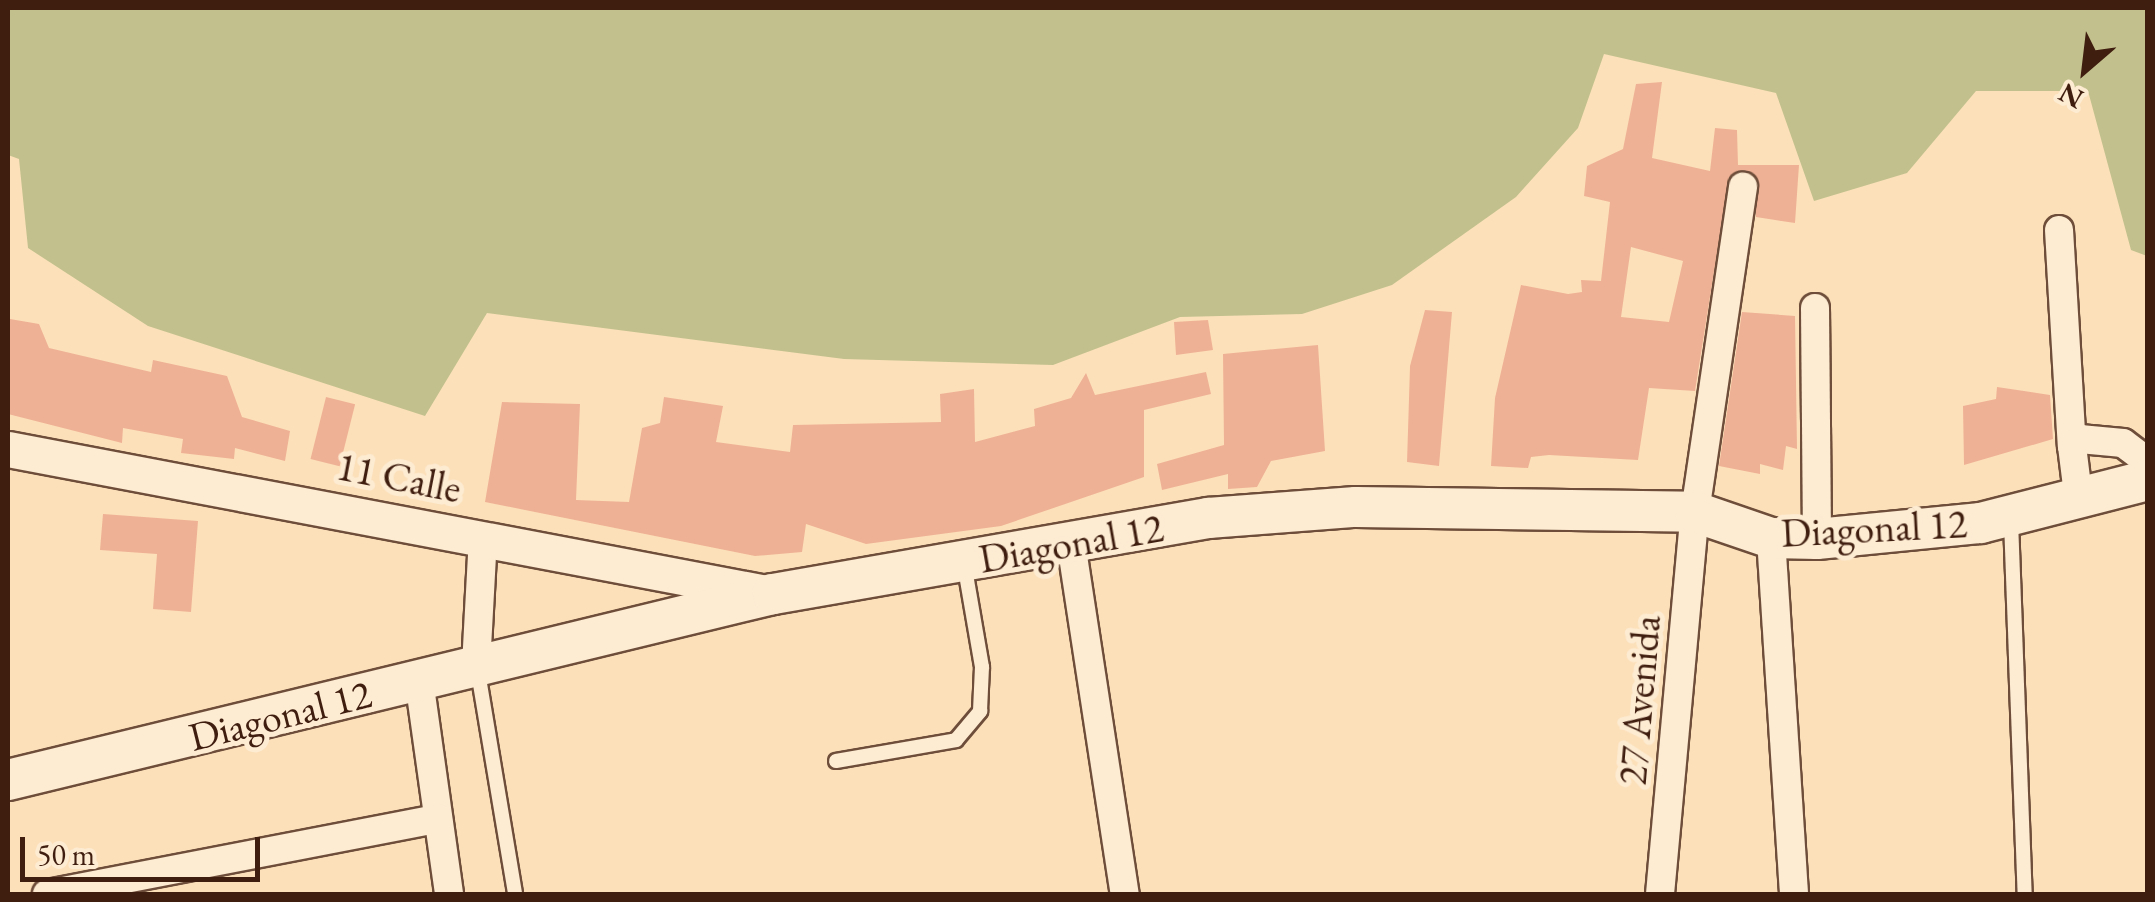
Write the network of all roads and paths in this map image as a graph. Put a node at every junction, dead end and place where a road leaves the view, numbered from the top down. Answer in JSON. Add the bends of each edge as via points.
{"nodes":[{"id":1,"x":1743,"y":186,"type":"dead end"},
{"id":2,"x":2059,"y":230,"type":"dead end"},
{"id":3,"x":1814,"y":308,"type":"dead end"},
{"id":4,"x":2072,"y":446,"type":"junction"},
{"id":5,"x":8,"y":449,"type":"edge"},
{"id":6,"x":2148,"y":462,"type":"edge"},
{"id":7,"x":2148,"y":480,"type":"edge"},
{"id":8,"x":2078,"y":494,"type":"junction"},
{"id":9,"x":1695,"y":512,"type":"junction"},
{"id":10,"x":2010,"y":516,"type":"junction"},
{"id":11,"x":484,"y":537,"type":"junction"},
{"id":12,"x":1771,"y":538,"type":"junction"},
{"id":13,"x":1817,"y":539,"type":"junction"},
{"id":14,"x":1071,"y":543,"type":"junction"},
{"id":15,"x":964,"y":562,"type":"junction"},
{"id":16,"x":773,"y":594,"type":"junction"},
{"id":17,"x":476,"y":666,"type":"junction"},
{"id":18,"x":419,"y":680,"type":"junction"},
{"id":19,"x":836,"y":761,"type":"dead end"},
{"id":20,"x":8,"y":780,"type":"edge"},
{"id":21,"x":438,"y":819,"type":"junction"},
{"id":22,"x":46,"y":894,"type":"edge"},
{"id":23,"x":449,"y":894,"type":"edge"},
{"id":24,"x":515,"y":894,"type":"edge"},
{"id":25,"x":1125,"y":894,"type":"edge"},
{"id":26,"x":1660,"y":894,"type":"edge"},
{"id":27,"x":1794,"y":894,"type":"edge"},
{"id":28,"x":2025,"y":894,"type":"edge"}],
"edges":[{"from":1,"to":9,"type":"street","name":"27 Avenida"},
{"from":2,"to":4,"type":"street"},
{"from":3,"to":13,"type":"street"},
{"from":4,"to":6,"type":"street","via":[[2080,439],[2123,443]]},
{"from":4,"to":8,"type":"street"},
{"from":5,"to":11,"type":"street","name":"11 Calle"},
{"from":7,"to":8,"type":"main road","name":"Diagonal 12"},
{"from":8,"to":10,"type":"main road","name":"Diagonal 12"},
{"from":9,"to":12,"type":"main road","name":"Diagonal 12"},
{"from":9,"to":14,"type":"main road","name":"Diagonal 12","via":[[1282,509]]},
{"from":9,"to":26,"type":"street","name":"27 Avenida"},
{"from":10,"to":13,"type":"main road","name":"Diagonal 12"},
{"from":10,"to":28,"type":"lane"},
{"from":11,"to":16,"type":"street","name":"11 Calle"},
{"from":11,"to":17,"type":"street"},
{"from":12,"to":13,"type":"main road","name":"Diagonal 12"},
{"from":12,"to":27,"type":"street"},
{"from":14,"to":15,"type":"main road","name":"Diagonal 12"},
{"from":14,"to":25,"type":"street"},
{"from":15,"to":16,"type":"main road","name":"Diagonal 12"},
{"from":15,"to":19,"type":"lane","via":[[982,667],[980,711],[956,740]]},
{"from":16,"to":17,"type":"main road","name":"Diagonal 12"},
{"from":17,"to":18,"type":"main road","name":"Diagonal 12"},
{"from":17,"to":24,"type":"lane"},
{"from":18,"to":20,"type":"main road","name":"Diagonal 12"},
{"from":18,"to":21,"type":"street"},
{"from":21,"to":22,"type":"street"},
{"from":21,"to":23,"type":"street"}]}
